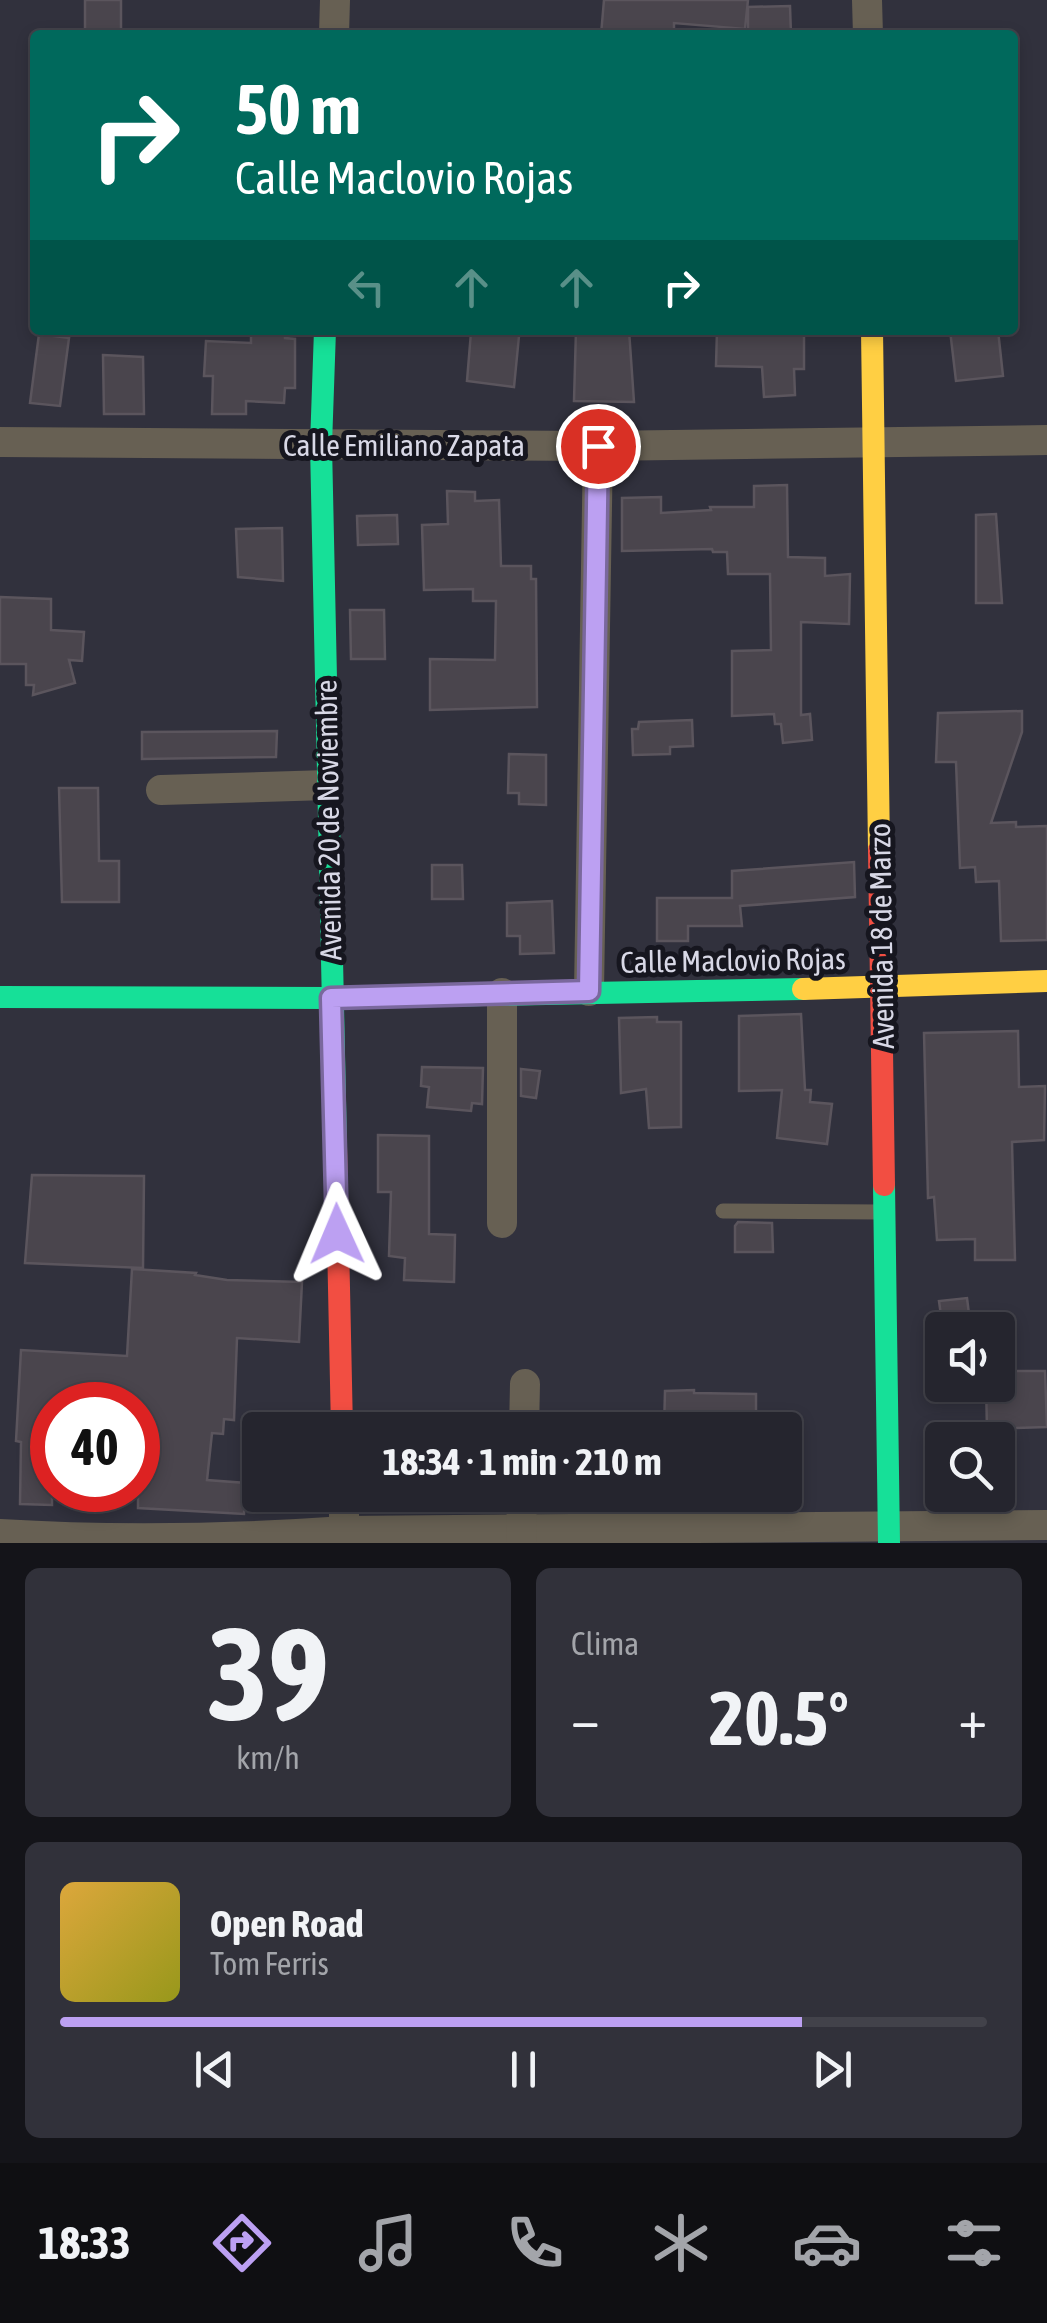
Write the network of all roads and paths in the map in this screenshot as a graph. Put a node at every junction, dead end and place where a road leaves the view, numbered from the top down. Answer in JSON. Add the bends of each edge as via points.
{"nodes":[{"id":1,"x":335,"y":0,"type":"edge"},
{"id":2,"x":867,"y":0,"type":"edge"},
{"id":3,"x":334,"y":30,"type":"edge"},
{"id":4,"x":868,"y":30,"type":"edge"},
{"id":5,"x":325,"y":335,"type":"edge"},
{"id":6,"x":872,"y":335,"type":"edge"},
{"id":7,"x":1047,"y":440,"type":"edge"},
{"id":8,"x":0,"y":442,"type":"edge"},
{"id":9,"x":873,"y":444,"type":"junction"},
{"id":10,"x":321,"y":445,"type":"junction"},
{"id":11,"x":598,"y":446,"type":"junction"},
{"id":12,"x":327,"y":785,"type":"junction"},
{"id":13,"x":161,"y":790,"type":"dead end"},
{"id":14,"x":1047,"y":980,"type":"edge"},
{"id":15,"x":883,"y":988,"type":"junction"},
{"id":16,"x":589,"y":991,"type":"junction"},
{"id":17,"x":502,"y":994,"type":"junction"},
{"id":18,"x":0,"y":997,"type":"edge"},
{"id":19,"x":331,"y":998,"type":"junction"},
{"id":20,"x":722,"y":1211,"type":"dead end"},
{"id":21,"x":883,"y":1212,"type":"junction"},
{"id":22,"x":502,"y":1223,"type":"dead end"},
{"id":23,"x":525,"y":1384,"type":"dead end"},
{"id":24,"x":342,"y":1412,"type":"edge"},
{"id":25,"x":524,"y":1412,"type":"edge"},
{"id":26,"x":344,"y":1512,"type":"edge"},
{"id":27,"x":1047,"y":1525,"type":"edge"},
{"id":28,"x":0,"y":1534,"type":"edge"},
{"id":29,"x":889,"y":1534,"type":"edge"},
{"id":30,"x":521,"y":1536,"type":"edge"},
{"id":31,"x":345,"y":1537,"type":"edge"}],
"edges":[{"from":1,"to":3,"type":"street"},
{"from":2,"to":4,"type":"street"},
{"from":5,"to":10,"type":"street","name":"Avenida 20 de Noviembre"},
{"from":6,"to":9,"type":"street","name":"Avenida 18 de Marzo"},
{"from":7,"to":9,"type":"street","name":"Calle Emiliano Zapata"},
{"from":8,"to":10,"type":"street","name":"Calle Emiliano Zapata"},
{"from":9,"to":11,"type":"street","name":"Calle Emiliano Zapata"},
{"from":9,"to":15,"type":"street","name":"Avenida 18 de Marzo"},
{"from":10,"to":11,"type":"street","name":"Calle Emiliano Zapata"},
{"from":10,"to":12,"type":"street","name":"Avenida 20 de Noviembre"},
{"from":11,"to":16,"type":"street"},
{"from":12,"to":13,"type":"street"},
{"from":12,"to":19,"type":"street","name":"Avenida 20 de Noviembre"},
{"from":14,"to":15,"type":"street","name":"Calle Maclovio Rojas"},
{"from":15,"to":16,"type":"street","name":"Calle Maclovio Rojas"},
{"from":15,"to":21,"type":"street","name":"Avenida 18 de Marzo"},
{"from":16,"to":17,"type":"street","name":"Calle Maclovio Rojas"},
{"from":17,"to":19,"type":"street","name":"Calle Maclovio Rojas"},
{"from":17,"to":22,"type":"street"},
{"from":18,"to":19,"type":"street","name":"Calle Maclovio Rojas"},
{"from":19,"to":24,"type":"street","name":"Avenida 20 de Noviembre"},
{"from":20,"to":21,"type":"lane"},
{"from":21,"to":29,"type":"street","name":"Avenida 18 de Marzo"},
{"from":23,"to":25,"type":"street"},
{"from":26,"to":31,"type":"street"},
{"from":27,"to":29,"type":"street"},
{"from":28,"to":31,"type":"street"},
{"from":29,"to":30,"type":"street"},
{"from":30,"to":31,"type":"street"}]}
